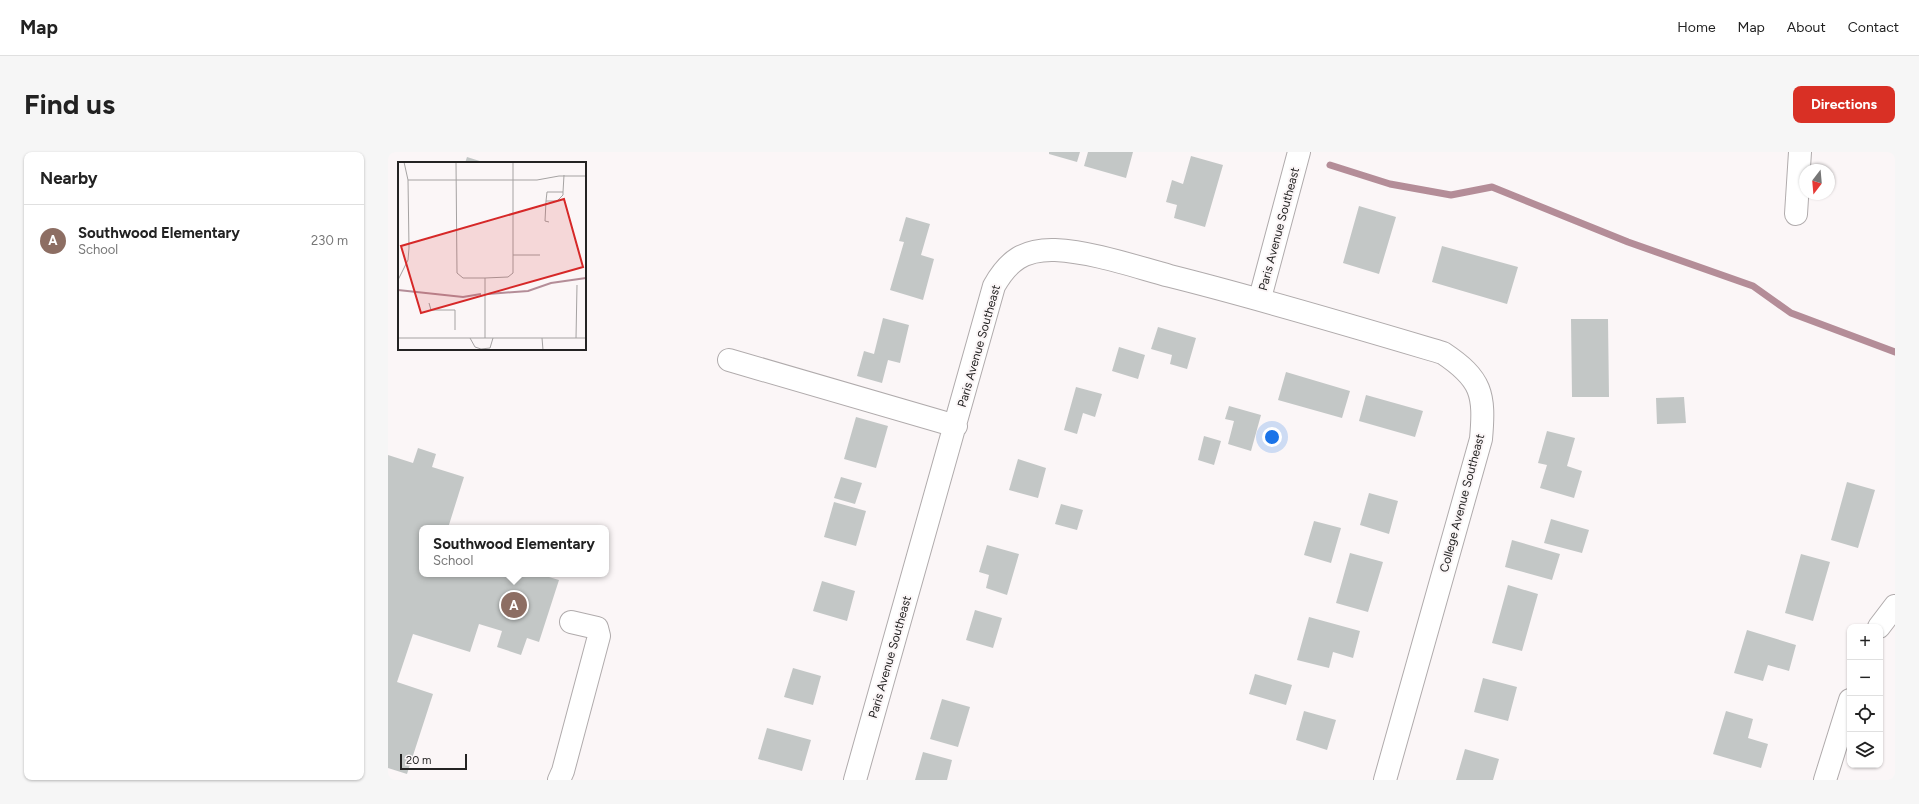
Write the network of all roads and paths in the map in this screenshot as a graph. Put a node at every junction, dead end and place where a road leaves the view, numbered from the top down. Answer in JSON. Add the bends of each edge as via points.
{"nodes":[{"id":1,"x":1299,"y":152,"type":"edge"},
{"id":2,"x":1800,"y":152,"type":"edge"},
{"id":3,"x":1796,"y":214,"type":"dead end"},
{"id":4,"x":1260,"y":298,"type":"junction"},
{"id":5,"x":729,"y":360,"type":"dead end"},
{"id":6,"x":956,"y":426,"type":"junction"},
{"id":7,"x":1895,"y":606,"type":"edge"},
{"id":8,"x":571,"y":622,"type":"dead end"},
{"id":9,"x":1881,"y":624,"type":"edge"},
{"id":10,"x":1847,"y":709,"type":"edge"},
{"id":11,"x":559,"y":780,"type":"edge"},
{"id":12,"x":855,"y":780,"type":"edge"},
{"id":13,"x":1385,"y":780,"type":"edge"},
{"id":14,"x":1825,"y":780,"type":"edge"}],
"edges":[{"from":1,"to":4,"type":"street","name":"Paris Avenue Southeast"},
{"from":2,"to":3,"type":"street"},
{"from":4,"to":6,"type":"street","name":"Paris Avenue Southeast","via":[[1090,256],[1054,250],[1020,257],[1002,271],[994,286]]},
{"from":4,"to":13,"type":"street","name":"College Avenue Southeast","via":[[1443,353],[1472,376],[1480,391],[1483,411],[1481,439]]},
{"from":5,"to":6,"type":"street"},
{"from":6,"to":12,"type":"street","name":"Paris Avenue Southeast"},
{"from":7,"to":9,"type":"street"},
{"from":8,"to":11,"type":"street","via":[[596,628],[599,636]]},
{"from":10,"to":14,"type":"street"}]}
